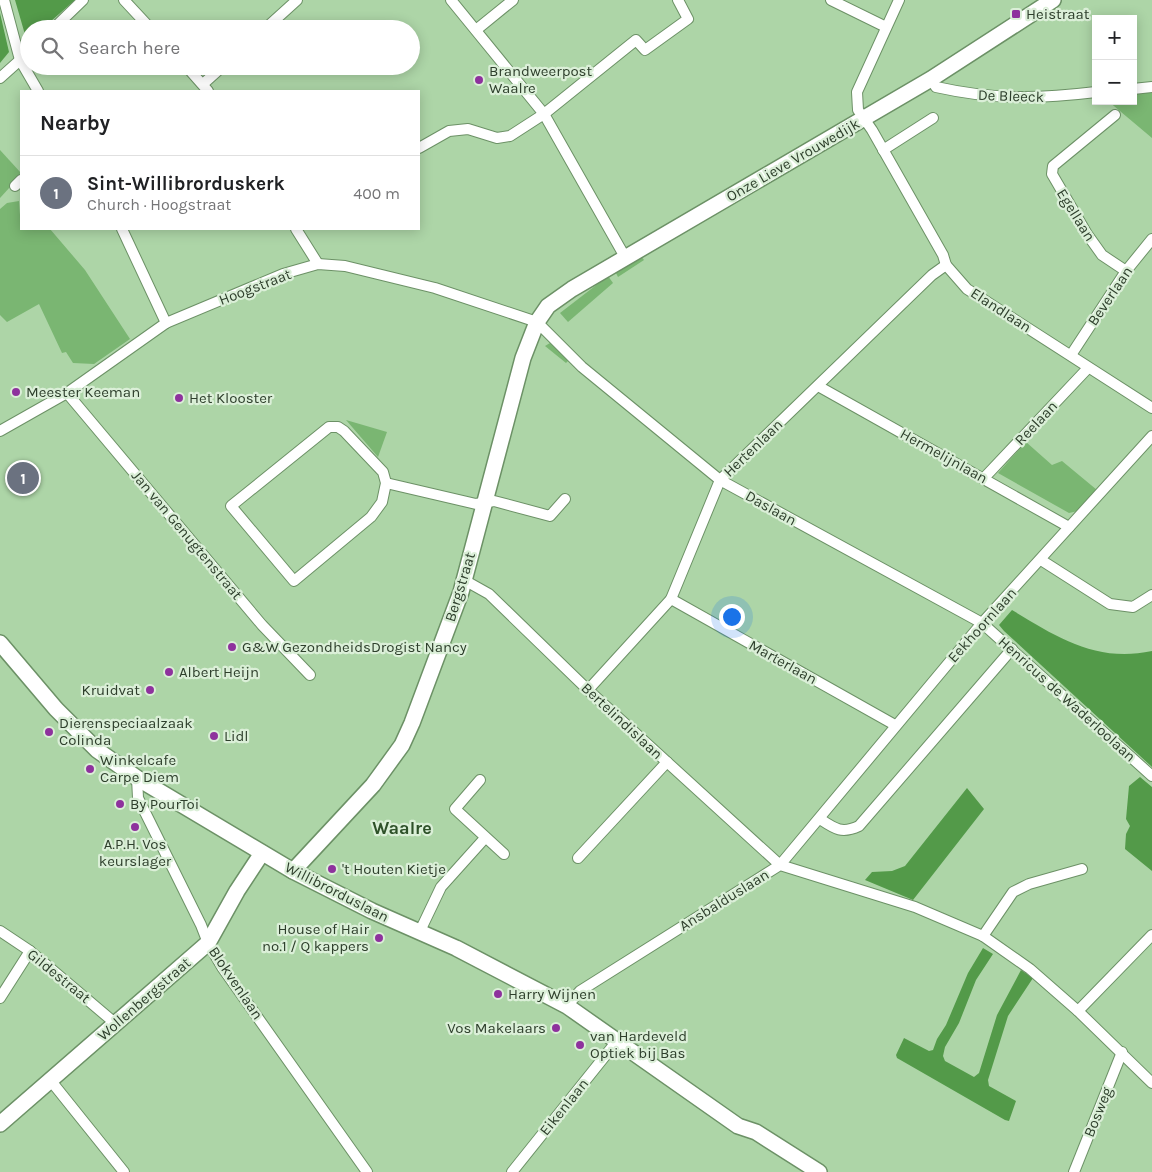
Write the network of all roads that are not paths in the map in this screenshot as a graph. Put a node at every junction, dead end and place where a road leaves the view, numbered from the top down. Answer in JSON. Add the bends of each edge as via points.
{"nodes":[{"id":1,"x":4,"y":0,"type":"edge"},
{"id":2,"x":83,"y":0,"type":"edge"},
{"id":3,"x":124,"y":0,"type":"edge"},
{"id":4,"x":297,"y":0,"type":"edge"},
{"id":5,"x":451,"y":0,"type":"edge"},
{"id":6,"x":513,"y":0,"type":"edge"},
{"id":7,"x":678,"y":0,"type":"edge"},
{"id":8,"x":831,"y":0,"type":"edge"},
{"id":9,"x":899,"y":0,"type":"edge"},
{"id":10,"x":1053,"y":0,"type":"edge"},
{"id":11,"x":62,"y":20,"type":"edge"},
{"id":12,"x":143,"y":20,"type":"edge"},
{"id":13,"x":275,"y":20,"type":"edge"},
{"id":14,"x":886,"y":27,"type":"junction"},
{"id":15,"x":476,"y":30,"type":"junction"},
{"id":16,"x":20,"y":60,"type":"joint"},
{"id":17,"x":29,"y":75,"type":"edge"},
{"id":18,"x":194,"y":75,"type":"edge"},
{"id":19,"x":216,"y":75,"type":"edge"},
{"id":20,"x":0,"y":78,"type":"edge"},
{"id":21,"x":931,"y":80,"type":"junction"},
{"id":22,"x":1152,"y":86,"type":"edge"},
{"id":23,"x":205,"y":88,"type":"edge"},
{"id":24,"x":1137,"y":88,"type":"edge"},
{"id":25,"x":37,"y":90,"type":"edge"},
{"id":26,"x":1092,"y":92,"type":"edge"},
{"id":27,"x":544,"y":114,"type":"junction"},
{"id":28,"x":1115,"y":115,"type":"dead end"},
{"id":29,"x":933,"y":118,"type":"dead end"},
{"id":30,"x":864,"y":120,"type":"junction"},
{"id":31,"x":420,"y":147,"type":"edge"},
{"id":32,"x":883,"y":150,"type":"junction"},
{"id":33,"x":122,"y":230,"type":"edge"},
{"id":34,"x":297,"y":230,"type":"edge"},
{"id":35,"x":1152,"y":239,"type":"edge"},
{"id":36,"x":625,"y":257,"type":"junction"},
{"id":37,"x":318,"y":264,"type":"junction"},
{"id":38,"x":946,"y":265,"type":"junction"},
{"id":39,"x":1126,"y":270,"type":"junction"},
{"id":40,"x":537,"y":322,"type":"junction"},
{"id":41,"x":166,"y":323,"type":"junction"},
{"id":42,"x":1071,"y":355,"type":"junction"},
{"id":43,"x":1088,"y":368,"type":"junction"},
{"id":44,"x":818,"y":386,"type":"junction"},
{"id":45,"x":67,"y":393,"type":"junction"},
{"id":46,"x":1152,"y":408,"type":"edge"},
{"id":47,"x":0,"y":431,"type":"edge"},
{"id":48,"x":1152,"y":436,"type":"edge"},
{"id":49,"x":984,"y":478,"type":"junction"},
{"id":50,"x":720,"y":480,"type":"junction"},
{"id":51,"x":386,"y":483,"type":"junction"},
{"id":52,"x":565,"y":499,"type":"dead end"},
{"id":53,"x":480,"y":504,"type":"junction"},
{"id":54,"x":1069,"y":528,"type":"junction"},
{"id":55,"x":1041,"y":560,"type":"junction"},
{"id":56,"x":464,"y":580,"type":"junction"},
{"id":57,"x":1152,"y":595,"type":"edge"},
{"id":58,"x":671,"y":599,"type":"junction"},
{"id":59,"x":982,"y":623,"type":"junction"},
{"id":60,"x":0,"y":643,"type":"edge"},
{"id":61,"x":1012,"y":649,"type":"junction"},
{"id":62,"x":310,"y":675,"type":"dead end"},
{"id":63,"x":588,"y":690,"type":"junction"},
{"id":64,"x":895,"y":725,"type":"junction"},
{"id":65,"x":668,"y":762,"type":"junction"},
{"id":66,"x":1152,"y":776,"type":"edge"},
{"id":67,"x":137,"y":778,"type":"junction"},
{"id":68,"x":480,"y":780,"type":"dead end"},
{"id":69,"x":820,"y":819,"type":"junction"},
{"id":70,"x":485,"y":838,"type":"junction"},
{"id":71,"x":262,"y":853,"type":"junction"},
{"id":72,"x":504,"y":854,"type":"dead end"},
{"id":73,"x":578,"y":858,"type":"dead end"},
{"id":74,"x":780,"y":865,"type":"junction"},
{"id":75,"x":1082,"y":870,"type":"dead end"},
{"id":76,"x":293,"y":871,"type":"junction"},
{"id":77,"x":0,"y":930,"type":"edge"},
{"id":78,"x":420,"y":931,"type":"junction"},
{"id":79,"x":1152,"y":935,"type":"edge"},
{"id":80,"x":983,"y":936,"type":"junction"},
{"id":81,"x":208,"y":943,"type":"junction"},
{"id":82,"x":30,"y":951,"type":"junction"},
{"id":83,"x":0,"y":998,"type":"edge"},
{"id":84,"x":567,"y":1006,"type":"junction"},
{"id":85,"x":1078,"y":1011,"type":"junction"},
{"id":86,"x":116,"y":1024,"type":"junction"},
{"id":87,"x":617,"y":1041,"type":"junction"},
{"id":88,"x":1122,"y":1052,"type":"junction"},
{"id":89,"x":51,"y":1081,"type":"junction"},
{"id":90,"x":1152,"y":1083,"type":"edge"},
{"id":91,"x":0,"y":1124,"type":"edge"},
{"id":92,"x":124,"y":1172,"type":"edge"},
{"id":93,"x":368,"y":1172,"type":"edge"},
{"id":94,"x":512,"y":1172,"type":"edge"},
{"id":95,"x":819,"y":1172,"type":"edge"},
{"id":96,"x":1074,"y":1172,"type":"edge"}],
"edges":[{"from":1,"to":16,"type":"street"},
{"from":2,"to":11,"type":"street"},
{"from":3,"to":12,"type":"street"},
{"from":4,"to":13,"type":"street"},
{"from":5,"to":15,"type":"street"},
{"from":6,"to":15,"type":"street"},
{"from":7,"to":27,"type":"street","via":[[688,20],[645,50],[636,40]]},
{"from":8,"to":14,"type":"street"},
{"from":9,"to":14,"type":"street","name":"Elandlaan"},
{"from":10,"to":21,"type":"main road","name":"Onze Lieve Vrouwedijk"},
{"from":14,"to":30,"type":"street","name":"Elandlaan","via":[[857,92],[858,110]]},
{"from":15,"to":27,"type":"street"},
{"from":16,"to":20,"type":"street"},
{"from":17,"to":25,"type":"street"},
{"from":18,"to":23,"type":"street"},
{"from":19,"to":23,"type":"street"},
{"from":21,"to":26,"type":"street","name":"De Bleeck","via":[[936,87],[998,98],[1032,99]]},
{"from":21,"to":30,"type":"main road","name":"Onze Lieve Vrouwedijk"},
{"from":22,"to":24,"type":"street"},
{"from":27,"to":31,"type":"street","via":[[510,136],[497,138],[468,129],[449,132]]},
{"from":27,"to":36,"type":"street"},
{"from":28,"to":39,"type":"street","name":"Egellaan","via":[[1053,166],[1052,174],[1102,255]]},
{"from":29,"to":32,"type":"street"},
{"from":30,"to":32,"type":"street","name":"Elandlaan"},
{"from":30,"to":36,"type":"main road","name":"Onze Lieve Vrouwedijk"},
{"from":32,"to":38,"type":"street","name":"Elandlaan","via":[[943,254]]},
{"from":33,"to":41,"type":"street"},
{"from":34,"to":37,"type":"street"},
{"from":35,"to":39,"type":"street","name":"Beverlaan"},
{"from":36,"to":40,"type":"main road","name":"Onze Lieve Vrouwedijk","via":[[548,306]]},
{"from":37,"to":40,"type":"street","name":"Hoogstraat","via":[[345,266],[435,288]]},
{"from":37,"to":41,"type":"street","name":"Hoogstraat","via":[[283,274]]},
{"from":38,"to":42,"type":"street","name":"Elandlaan","via":[[967,289]]},
{"from":38,"to":44,"type":"street","name":"Hertenlaan"},
{"from":39,"to":42,"type":"street","name":"Beverlaan"},
{"from":40,"to":50,"type":"street","name":"Daslaan","via":[[582,367]]},
{"from":40,"to":53,"type":"main road","name":"Bergstraat","via":[[523,358]]},
{"from":41,"to":45,"type":"street","name":"Hoogstraat"},
{"from":42,"to":43,"type":"street","name":"Elandlaan"},
{"from":43,"to":46,"type":"street","name":"Elandlaan"},
{"from":43,"to":49,"type":"street","name":"Reelaan"},
{"from":44,"to":49,"type":"street","name":"Hermelijnlaan"},
{"from":44,"to":50,"type":"street","name":"Hertenlaan"},
{"from":45,"to":47,"type":"street","name":"Hoogstraat"},
{"from":45,"to":62,"type":"street","name":"Jan van Genugtenstraat","via":[[262,625]]},
{"from":48,"to":54,"type":"street","name":"Eekhoornlaan"},
{"from":49,"to":54,"type":"street","name":"Hermelijnlaan"},
{"from":50,"to":58,"type":"street","name":"Hertenlaan"},
{"from":50,"to":59,"type":"street","name":"Daslaan"},
{"from":51,"to":51,"type":"street","via":[[383,472],[344,431],[329,427],[231,506],[294,581],[371,517],[382,502]]},
{"from":51,"to":53,"type":"street"},
{"from":52,"to":53,"type":"street","via":[[550,516],[494,501]]},
{"from":53,"to":56,"type":"main road","name":"Bergstraat"},
{"from":54,"to":55,"type":"street","name":"Eekhoornlaan"},
{"from":55,"to":57,"type":"street","via":[[1110,604],[1132,606]]},
{"from":55,"to":59,"type":"street","name":"Eekhoornlaan"},
{"from":56,"to":63,"type":"street","name":"Bertelindislaan","via":[[489,594]]},
{"from":56,"to":76,"type":"main road","name":"Bergstraat","via":[[416,715],[402,745],[356,806]]},
{"from":58,"to":63,"type":"street","name":"Hertenlaan"},
{"from":58,"to":64,"type":"street","name":"Marterlaan"},
{"from":59,"to":61,"type":"street","name":"Henricus de Waderloolaan"},
{"from":59,"to":64,"type":"street","name":"Eekhoornlaan"},
{"from":60,"to":67,"type":"main road","name":"Willibrorduslaan","via":[[56,709],[97,750]]},
{"from":61,"to":66,"type":"street","name":"Henricus de Waderloolaan"},
{"from":61,"to":69,"type":"street","via":[[859,826],[840,832]]},
{"from":63,"to":65,"type":"street","name":"Bertelindislaan"},
{"from":64,"to":69,"type":"street","name":"Eekhoornlaan"},
{"from":65,"to":73,"type":"street"},
{"from":65,"to":74,"type":"street","name":"Bertelindislaan"},
{"from":67,"to":71,"type":"main road","name":"Willibrorduslaan"},
{"from":67,"to":81,"type":"street","name":"Blokvenlaan","via":[[138,798]]},
{"from":68,"to":70,"type":"street","via":[[454,809]]},
{"from":69,"to":74,"type":"street","name":"Eekhoornlaan"},
{"from":70,"to":72,"type":"street"},
{"from":70,"to":78,"type":"street","via":[[440,887]]},
{"from":71,"to":76,"type":"main road","name":"Willibrorduslaan"},
{"from":71,"to":81,"type":"main road","name":"Wollenbergstraat"},
{"from":74,"to":80,"type":"street","name":"Ansbalduslaan","via":[[915,907]]},
{"from":74,"to":84,"type":"street","name":"Ansbalduslaan","via":[[580,991]]},
{"from":75,"to":80,"type":"street","via":[[1029,884],[1013,892]]},
{"from":76,"to":78,"type":"main road","name":"Willibrorduslaan"},
{"from":77,"to":82,"type":"street","name":"Gildestraat"},
{"from":78,"to":84,"type":"main road","name":"Willibrorduslaan"},
{"from":79,"to":85,"type":"street"},
{"from":80,"to":85,"type":"street","name":"Ansbalduslaan","via":[[1030,969]]},
{"from":81,"to":86,"type":"main road","name":"Wollenbergstraat"},
{"from":81,"to":93,"type":"street","name":"Blokvenlaan","via":[[222,968]]},
{"from":82,"to":83,"type":"street"},
{"from":82,"to":86,"type":"street","name":"Gildestraat"},
{"from":84,"to":87,"type":"main road","name":"Willibrorduslaan"},
{"from":85,"to":88,"type":"street","name":"Ansbalduslaan"},
{"from":86,"to":89,"type":"main road","name":"Wollenbergstraat"},
{"from":87,"to":94,"type":"street","name":"Eikenlaan"},
{"from":87,"to":95,"type":"main road","name":"Willibrorduslaan","via":[[738,1126],[756,1132]]},
{"from":88,"to":90,"type":"street","name":"Ansbalduslaan"},
{"from":88,"to":96,"type":"street","name":"Bosweg"},
{"from":89,"to":91,"type":"main road","name":"Wollenbergstraat"},
{"from":89,"to":92,"type":"street"}]}
